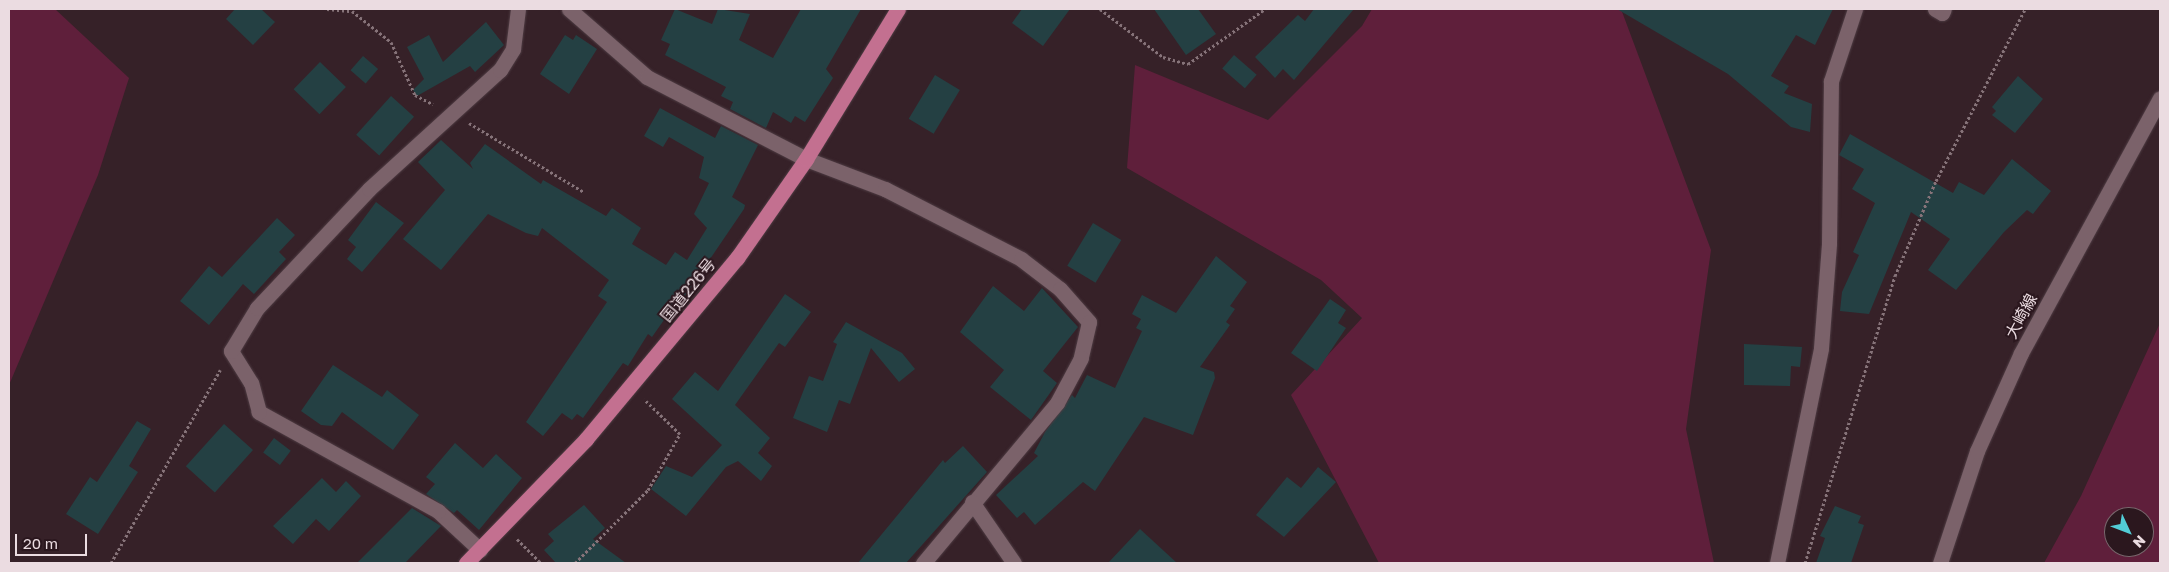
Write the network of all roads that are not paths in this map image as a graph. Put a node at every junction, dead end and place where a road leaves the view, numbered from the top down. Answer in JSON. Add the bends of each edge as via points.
{"nodes":[{"id":1,"x":518,"y":9,"type":"edge"},
{"id":2,"x":569,"y":9,"type":"edge"},
{"id":3,"x":898,"y":9,"type":"edge"},
{"id":4,"x":1855,"y":9,"type":"edge"},
{"id":5,"x":1935,"y":9,"type":"edge"},
{"id":6,"x":1944,"y":9,"type":"edge"},
{"id":7,"x":2160,"y":98,"type":"edge"},
{"id":8,"x":806,"y":159,"type":"junction"},
{"id":9,"x":972,"y":502,"type":"junction"},
{"id":10,"x":480,"y":550,"type":"junction"},
{"id":11,"x":466,"y":563,"type":"edge"},
{"id":12,"x":923,"y":563,"type":"edge"},
{"id":13,"x":1014,"y":563,"type":"edge"},
{"id":14,"x":1777,"y":563,"type":"edge"},
{"id":15,"x":1940,"y":563,"type":"edge"}],
"edges":[{"from":1,"to":10,"type":"street","via":[[513,49],[500,70],[369,189],[257,308],[231,351],[251,383],[260,412],[438,511]]},
{"from":2,"to":8,"type":"street","via":[[647,77]]},
{"from":3,"to":8,"type":"highway","name":"国道226号"},
{"from":4,"to":14,"type":"street","via":[[1831,81],[1830,243],[1821,348]]},
{"from":5,"to":6,"type":"street","via":[[1942,13]]},
{"from":7,"to":15,"type":"street","name":"大崎線","via":[[2022,353],[1977,451]]},
{"from":8,"to":9,"type":"street","via":[[885,190],[1021,259],[1060,289],[1089,322],[1081,358],[1057,403]]},
{"from":8,"to":10,"type":"highway","name":"国道226号","via":[[737,258],[632,386]]},
{"from":9,"to":12,"type":"street"},
{"from":9,"to":13,"type":"street"},
{"from":10,"to":11,"type":"highway","name":"国道226号"}]}
